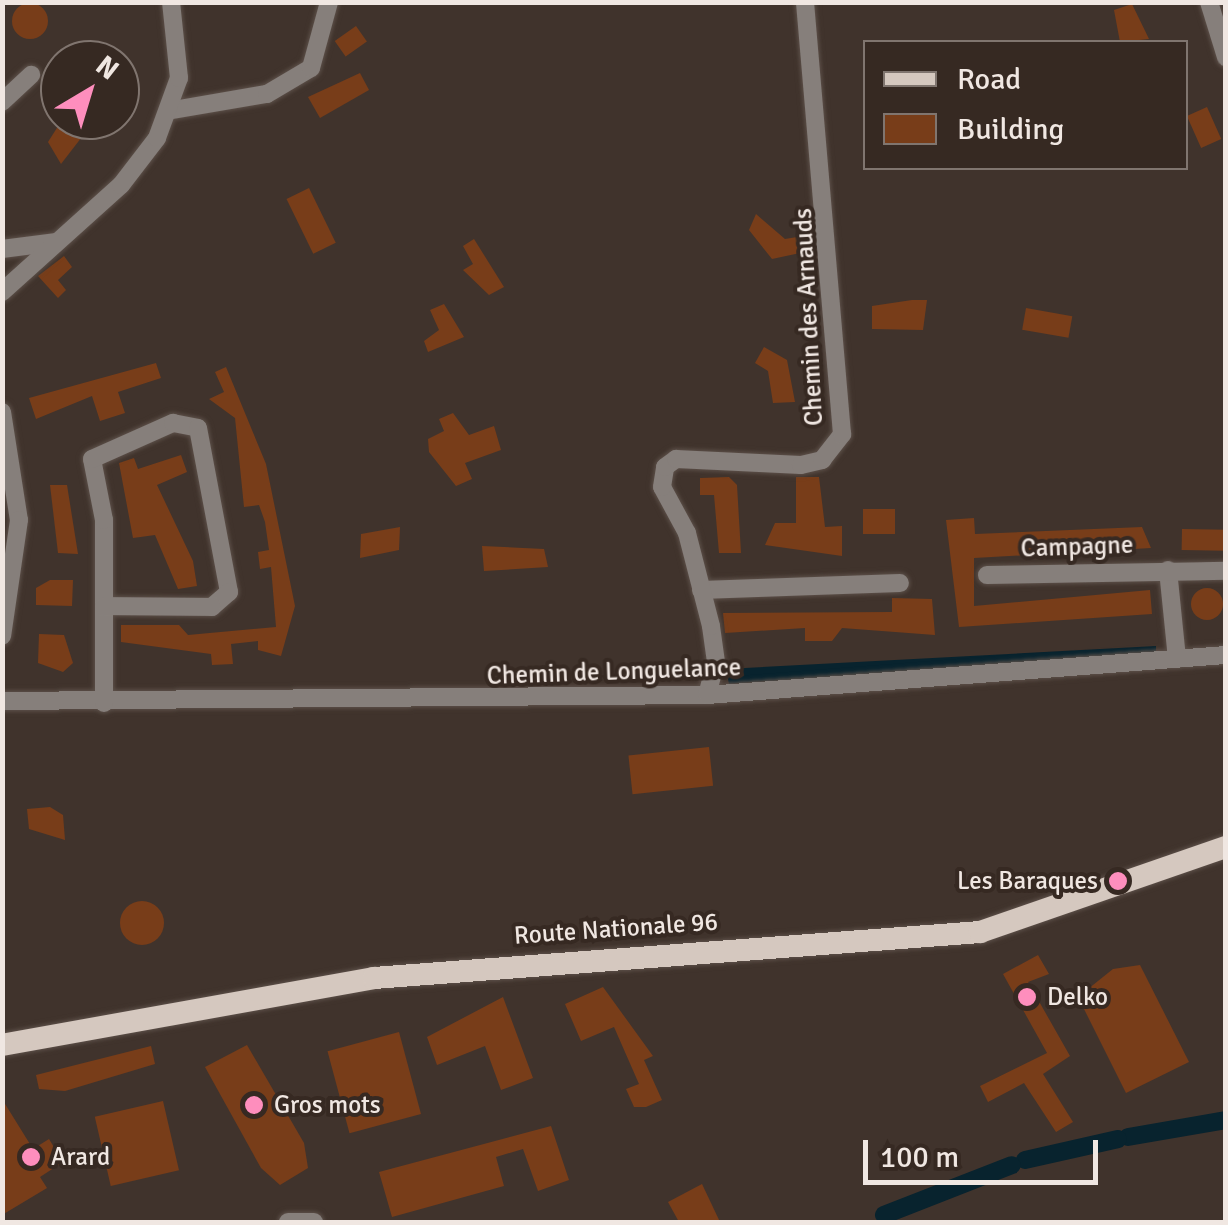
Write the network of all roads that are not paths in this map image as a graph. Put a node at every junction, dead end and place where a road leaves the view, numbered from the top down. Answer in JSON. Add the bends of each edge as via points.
{"nodes":[{"id":1,"x":171,"y":2,"type":"edge"},
{"id":2,"x":329,"y":2,"type":"edge"},
{"id":3,"x":805,"y":2,"type":"edge"},
{"id":4,"x":1209,"y":2,"type":"edge"},
{"id":5,"x":1226,"y":58,"type":"edge"},
{"id":6,"x":31,"y":75,"type":"dead end"},
{"id":7,"x":2,"y":102,"type":"edge"},
{"id":8,"x":172,"y":110,"type":"junction"},
{"id":9,"x":58,"y":242,"type":"junction"},
{"id":10,"x":2,"y":249,"type":"edge"},
{"id":11,"x":2,"y":292,"type":"edge"},
{"id":12,"x":2,"y":412,"type":"edge"},
{"id":13,"x":1168,"y":570,"type":"junction"},
{"id":14,"x":1226,"y":571,"type":"edge"},
{"id":15,"x":988,"y":575,"type":"dead end"},
{"id":16,"x":900,"y":583,"type":"dead end"},
{"id":17,"x":701,"y":590,"type":"junction"},
{"id":18,"x":104,"y":606,"type":"junction"},
{"id":19,"x":2,"y":636,"type":"edge"},
{"id":20,"x":1226,"y":655,"type":"edge"},
{"id":21,"x":1177,"y":659,"type":"junction"},
{"id":22,"x":707,"y":696,"type":"junction"},
{"id":23,"x":2,"y":702,"type":"edge"},
{"id":24,"x":104,"y":703,"type":"junction"},
{"id":25,"x":1226,"y":847,"type":"edge"},
{"id":26,"x":2,"y":1046,"type":"edge"}],
"edges":[{"from":1,"to":8,"type":"street"},
{"from":2,"to":8,"type":"street","via":[[312,68],[267,94]]},
{"from":3,"to":17,"type":"street","name":"Chemin des Arnauds","via":[[842,434],[822,460],[800,465],[676,459],[664,466],[662,486]]},
{"from":4,"to":5,"type":"street"},
{"from":6,"to":7,"type":"street"},
{"from":8,"to":9,"type":"street","via":[[121,185]]},
{"from":9,"to":10,"type":"street"},
{"from":9,"to":11,"type":"street"},
{"from":12,"to":19,"type":"street","via":[[19,520]]},
{"from":13,"to":14,"type":"street","name":"Campagne"},
{"from":13,"to":15,"type":"street","name":"Campagne"},
{"from":13,"to":21,"type":"street","name":"Campagne"},
{"from":16,"to":17,"type":"street"},
{"from":17,"to":22,"type":"street","name":"Chemin des Arnauds","via":[[716,662]]},
{"from":18,"to":18,"type":"street","via":[[212,607],[229,592],[198,428],[173,423],[92,459],[104,520]]},
{"from":18,"to":24,"type":"street"},
{"from":20,"to":21,"type":"street","name":"Chemin de Longuelance"},
{"from":21,"to":22,"type":"street","name":"Chemin de Longuelance"},
{"from":22,"to":24,"type":"street","name":"Chemin de Longuelance"},
{"from":23,"to":24,"type":"street","name":"Chemin de Longuelance"},
{"from":25,"to":26,"type":"main road","name":"Route Nationale 96","via":[[980,932],[374,978]]}]}
